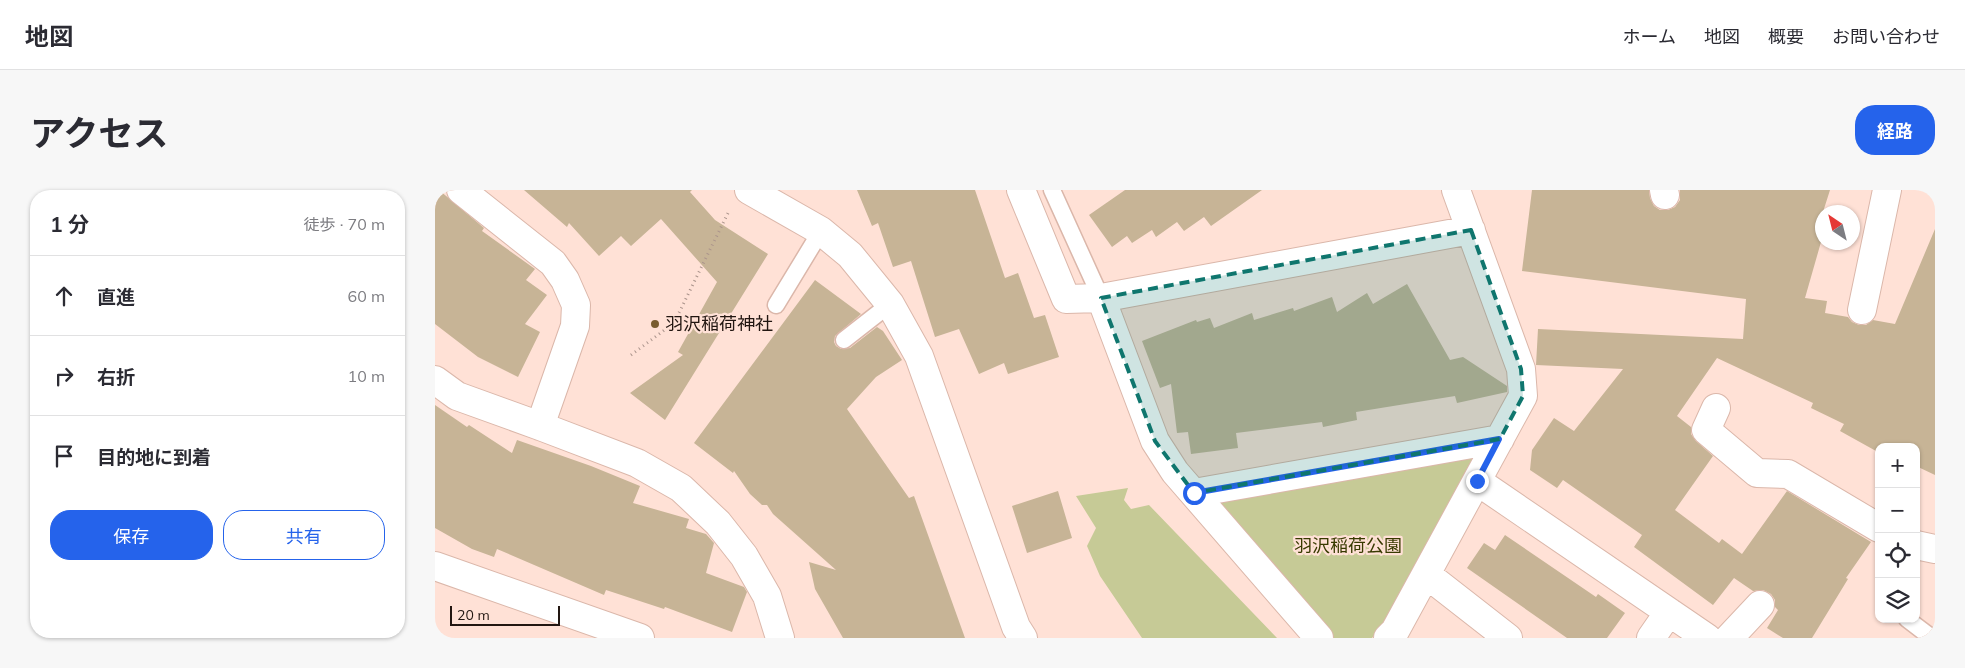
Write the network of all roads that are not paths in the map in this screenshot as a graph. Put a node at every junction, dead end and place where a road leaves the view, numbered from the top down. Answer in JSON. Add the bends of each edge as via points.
{"nodes":[{"id":1,"x":461,"y":190,"type":"edge"},
{"id":2,"x":1021,"y":190,"type":"edge"},
{"id":3,"x":1052,"y":190,"type":"edge"},
{"id":4,"x":1456,"y":190,"type":"edge"},
{"id":5,"x":1887,"y":190,"type":"edge"},
{"id":6,"x":739,"y":199,"type":"edge"},
{"id":7,"x":1471,"y":230,"type":"junction"},
{"id":8,"x":821,"y":231,"type":"junction"},
{"id":9,"x":1101,"y":298,"type":"junction"},
{"id":10,"x":890,"y":304,"type":"junction"},
{"id":11,"x":776,"y":305,"type":"dead end"},
{"id":12,"x":1862,"y":310,"type":"dead end"},
{"id":13,"x":843,"y":340,"type":"dead end"},
{"id":14,"x":435,"y":380,"type":"edge"},
{"id":15,"x":1716,"y":408,"type":"dead end"},
{"id":16,"x":541,"y":426,"type":"junction"},
{"id":17,"x":1499,"y":439,"type":"junction"},
{"id":18,"x":1477,"y":481,"type":"junction"},
{"id":19,"x":1194,"y":493,"type":"junction"},
{"id":20,"x":1875,"y":526,"type":"edge"},
{"id":21,"x":1920,"y":546,"type":"edge"},
{"id":22,"x":1935,"y":549,"type":"edge"},
{"id":23,"x":435,"y":566,"type":"edge"},
{"id":24,"x":1426,"y":574,"type":"junction"},
{"id":25,"x":1760,"y":606,"type":"dead end"},
{"id":26,"x":1669,"y":612,"type":"junction"},
{"id":27,"x":1912,"y":623,"type":"edge"},
{"id":28,"x":640,"y":638,"type":"edge"},
{"id":29,"x":780,"y":638,"type":"edge"},
{"id":30,"x":1023,"y":638,"type":"edge"},
{"id":31,"x":1319,"y":638,"type":"edge"},
{"id":32,"x":1388,"y":638,"type":"edge"},
{"id":33,"x":1508,"y":638,"type":"edge"},
{"id":34,"x":1651,"y":638,"type":"edge"},
{"id":35,"x":1707,"y":638,"type":"edge"},
{"id":36,"x":1729,"y":638,"type":"edge"},
{"id":37,"x":1932,"y":638,"type":"edge"}],
"edges":[{"from":1,"to":16,"type":"street","via":[[553,263],[576,305],[575,326]]},
{"from":2,"to":9,"type":"street","via":[[1066,299]]},
{"from":3,"to":9,"type":"lane"},
{"from":4,"to":7,"type":"street"},
{"from":5,"to":12,"type":"street"},
{"from":6,"to":8,"type":"street"},
{"from":7,"to":9,"type":"street"},
{"from":7,"to":17,"type":"street","via":[[1521,369],[1523,396]]},
{"from":8,"to":10,"type":"street","via":[[850,254]]},
{"from":8,"to":11,"type":"lane"},
{"from":9,"to":19,"type":"street","via":[[1155,440],[1175,472]]},
{"from":10,"to":13,"type":"lane"},
{"from":10,"to":30,"type":"street","via":[[919,356],[1016,627]]},
{"from":14,"to":16,"type":"street","via":[[457,396]]},
{"from":15,"to":20,"type":"street","via":[[1706,430],[1757,473],[1789,474]]},
{"from":16,"to":29,"type":"street","via":[[637,463],[681,488],[718,523],[745,556],[767,596]]},
{"from":17,"to":18,"type":"street"},
{"from":17,"to":19,"type":"street"},
{"from":18,"to":24,"type":"street"},
{"from":18,"to":26,"type":"street"},
{"from":19,"to":31,"type":"street"},
{"from":21,"to":22,"type":"street"},
{"from":23,"to":28,"type":"street"},
{"from":24,"to":32,"type":"street"},
{"from":24,"to":33,"type":"street"},
{"from":25,"to":36,"type":"street"},
{"from":26,"to":34,"type":"street"},
{"from":26,"to":35,"type":"street"},
{"from":27,"to":37,"type":"lane"}]}
